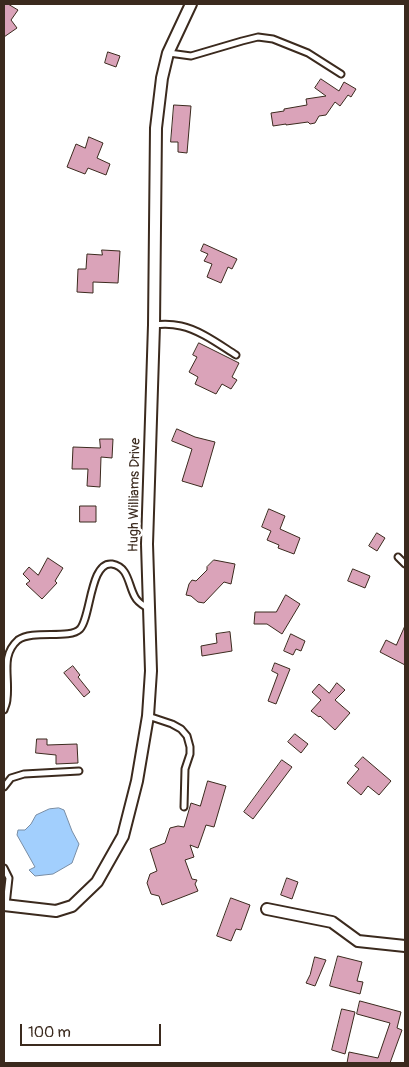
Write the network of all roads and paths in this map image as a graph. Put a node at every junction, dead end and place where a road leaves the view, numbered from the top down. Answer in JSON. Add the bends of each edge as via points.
{"nodes":[{"id":1,"x":191,"y":4,"type":"edge"},
{"id":2,"x":168,"y":52,"type":"junction"},
{"id":3,"x":341,"y":74,"type":"dead end"},
{"id":4,"x":154,"y":325,"type":"junction"},
{"id":5,"x":236,"y":355,"type":"dead end"},
{"id":6,"x":398,"y":557,"type":"dead end"},
{"id":7,"x":405,"y":564,"type":"edge"},
{"id":8,"x":149,"y":609,"type":"junction"},
{"id":9,"x":4,"y":710,"type":"edge"},
{"id":10,"x":148,"y":716,"type":"junction"},
{"id":11,"x":79,"y":771,"type":"dead end"},
{"id":12,"x":4,"y":787,"type":"edge"},
{"id":13,"x":184,"y":807,"type":"dead end"},
{"id":14,"x":4,"y":868,"type":"edge"},
{"id":15,"x":5,"y":907,"type":"edge"},
{"id":16,"x":267,"y":909,"type":"dead end"},
{"id":17,"x":405,"y":946,"type":"edge"}],
"edges":[{"from":1,"to":2,"type":"street","name":"Hugh Williams Drive"},
{"from":2,"to":3,"type":"lane","via":[[191,56],[258,37],[273,39],[308,53]]},
{"from":2,"to":4,"type":"street","name":"Hugh Williams Drive","via":[[156,128]]},
{"from":4,"to":5,"type":"lane","via":[[184,326]]},
{"from":4,"to":8,"type":"street","name":"Hugh Williams Drive","via":[[147,544]]},
{"from":6,"to":7,"type":"lane"},
{"from":8,"to":9,"type":"lane","via":[[135,598],[128,577],[120,567],[104,566],[95,578],[80,629],[74,633],[19,638],[8,648],[4,655],[7,699]]},
{"from":8,"to":10,"type":"street","name":"Hugh Williams Drive","via":[[151,670]]},
{"from":10,"to":13,"type":"lane","via":[[172,724],[186,736],[190,754],[184,769]]},
{"from":10,"to":15,"type":"street","name":"Hugh Williams Drive","via":[[123,836],[97,882],[72,906],[56,910]]},
{"from":11,"to":12,"type":"lane","via":[[24,774],[11,778]]},
{"from":14,"to":15,"type":"lane","via":[[9,878]]},
{"from":16,"to":17,"type":"street","via":[[332,922],[358,941]]}]}
